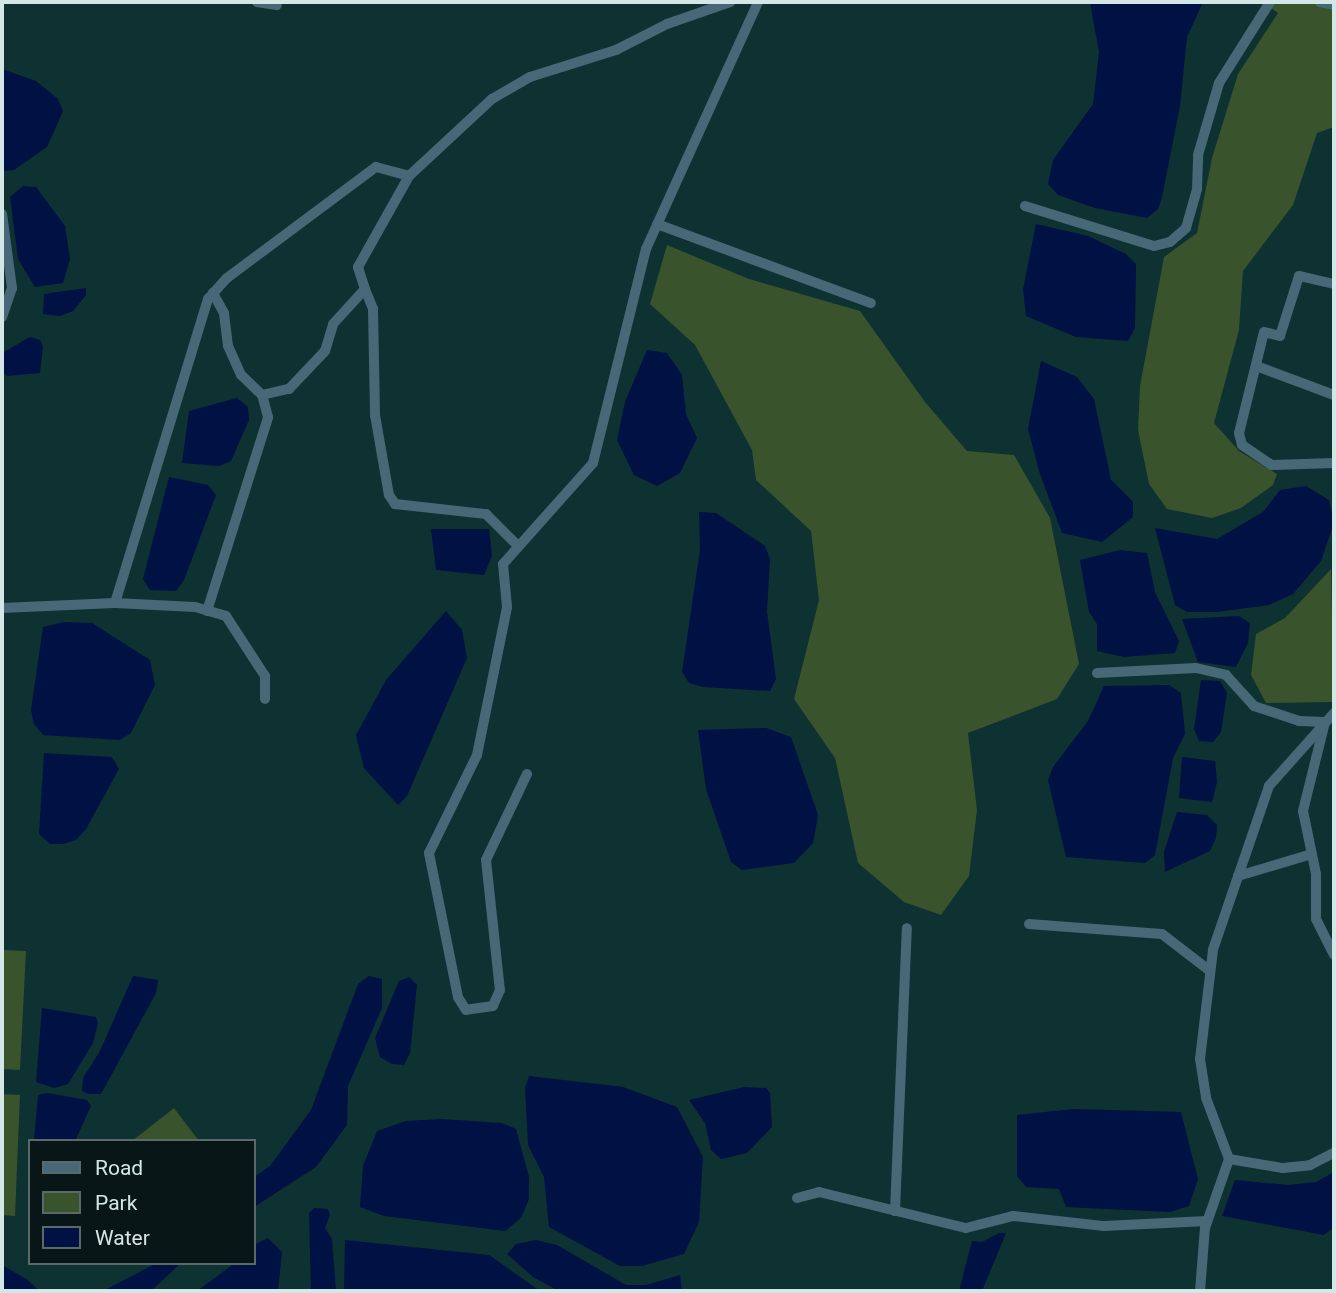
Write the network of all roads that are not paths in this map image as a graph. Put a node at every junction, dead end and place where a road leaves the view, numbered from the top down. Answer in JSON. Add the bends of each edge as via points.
{"nodes":[{"id":1,"x":257,"y":2,"type":"edge"},
{"id":2,"x":730,"y":2,"type":"edge"},
{"id":3,"x":758,"y":2,"type":"edge"},
{"id":4,"x":1270,"y":2,"type":"edge"},
{"id":5,"x":1320,"y":2,"type":"edge"},
{"id":6,"x":276,"y":5,"type":"dead end"},
{"id":7,"x":1334,"y":5,"type":"edge"},
{"id":8,"x":410,"y":176,"type":"junction"},
{"id":9,"x":1025,"y":206,"type":"dead end"},
{"id":10,"x":2,"y":214,"type":"edge"},
{"id":11,"x":657,"y":224,"type":"junction"},
{"id":12,"x":1334,"y":284,"type":"edge"},
{"id":13,"x":365,"y":289,"type":"junction"},
{"id":14,"x":213,"y":293,"type":"junction"},
{"id":15,"x":872,"y":303,"type":"dead end"},
{"id":16,"x":2,"y":317,"type":"edge"},
{"id":17,"x":1259,"y":367,"type":"junction"},
{"id":18,"x":262,"y":395,"type":"junction"},
{"id":19,"x":1334,"y":395,"type":"edge"},
{"id":20,"x":1334,"y":463,"type":"edge"},
{"id":21,"x":518,"y":546,"type":"junction"},
{"id":22,"x":115,"y":603,"type":"junction"},
{"id":23,"x":2,"y":608,"type":"edge"},
{"id":24,"x":208,"y":611,"type":"junction"},
{"id":25,"x":1097,"y":673,"type":"dead end"},
{"id":26,"x":265,"y":699,"type":"dead end"},
{"id":27,"x":1334,"y":713,"type":"edge"},
{"id":28,"x":1325,"y":722,"type":"junction"},
{"id":29,"x":527,"y":774,"type":"dead end"},
{"id":30,"x":1312,"y":854,"type":"junction"},
{"id":31,"x":1238,"y":876,"type":"junction"},
{"id":32,"x":1029,"y":924,"type":"dead end"},
{"id":33,"x":908,"y":929,"type":"dead end"},
{"id":34,"x":1334,"y":955,"type":"edge"},
{"id":35,"x":1209,"y":970,"type":"junction"},
{"id":36,"x":1334,"y":1153,"type":"edge"},
{"id":37,"x":1229,"y":1159,"type":"junction"},
{"id":38,"x":797,"y":1198,"type":"dead end"},
{"id":39,"x":895,"y":1211,"type":"junction"},
{"id":40,"x":1207,"y":1221,"type":"junction"},
{"id":41,"x":1200,"y":1291,"type":"edge"}],
"edges":[{"from":1,"to":6,"type":"street"},
{"from":2,"to":8,"type":"street","via":[[667,24],[616,50],[530,76],[492,99]]},
{"from":3,"to":11,"type":"street"},
{"from":4,"to":9,"type":"street","via":[[1219,83],[1198,155],[1197,189],[1186,228],[1170,242],[1154,246]]},
{"from":5,"to":7,"type":"street"},
{"from":8,"to":13,"type":"street","via":[[358,267]]},
{"from":8,"to":14,"type":"street","via":[[376,167]]},
{"from":10,"to":16,"type":"street","via":[[12,288]]},
{"from":11,"to":15,"type":"street"},
{"from":11,"to":21,"type":"street","via":[[646,249],[593,463]]},
{"from":12,"to":17,"type":"street","via":[[1299,276],[1280,336],[1264,332]]},
{"from":13,"to":18,"type":"street","via":[[333,324],[325,351],[289,388]]},
{"from":13,"to":21,"type":"street","via":[[373,309],[375,415],[389,495],[395,504],[486,514]]},
{"from":14,"to":18,"type":"street","via":[[224,313],[228,346],[241,375]]},
{"from":14,"to":22,"type":"street","via":[[198,321]]},
{"from":17,"to":19,"type":"street"},
{"from":17,"to":20,"type":"street","via":[[1239,433],[1242,444],[1272,465]]},
{"from":18,"to":24,"type":"street","via":[[268,417]]},
{"from":21,"to":29,"type":"street","via":[[503,564],[507,607],[477,755],[429,853],[457,997],[466,1010],[493,1006],[500,990],[486,860]]},
{"from":22,"to":23,"type":"street"},
{"from":22,"to":24,"type":"street"},
{"from":24,"to":26,"type":"street","via":[[226,616],[265,676]]},
{"from":25,"to":28,"type":"street","via":[[1196,668],[1226,675],[1254,706],[1299,721]]},
{"from":27,"to":28,"type":"street"},
{"from":28,"to":30,"type":"street","via":[[1303,811]]},
{"from":28,"to":31,"type":"street","via":[[1269,786]]},
{"from":30,"to":31,"type":"street"},
{"from":30,"to":34,"type":"street","via":[[1316,919]]},
{"from":31,"to":35,"type":"street"},
{"from":32,"to":35,"type":"street","via":[[1162,934]]},
{"from":33,"to":39,"type":"street"},
{"from":35,"to":37,"type":"street","via":[[1200,1059],[1206,1098]]},
{"from":36,"to":37,"type":"street","via":[[1310,1165],[1283,1168]]},
{"from":37,"to":40,"type":"street"},
{"from":38,"to":39,"type":"street","via":[[819,1192]]},
{"from":39,"to":40,"type":"street","via":[[965,1228],[1013,1216],[1104,1226]]},
{"from":40,"to":41,"type":"street"}]}
